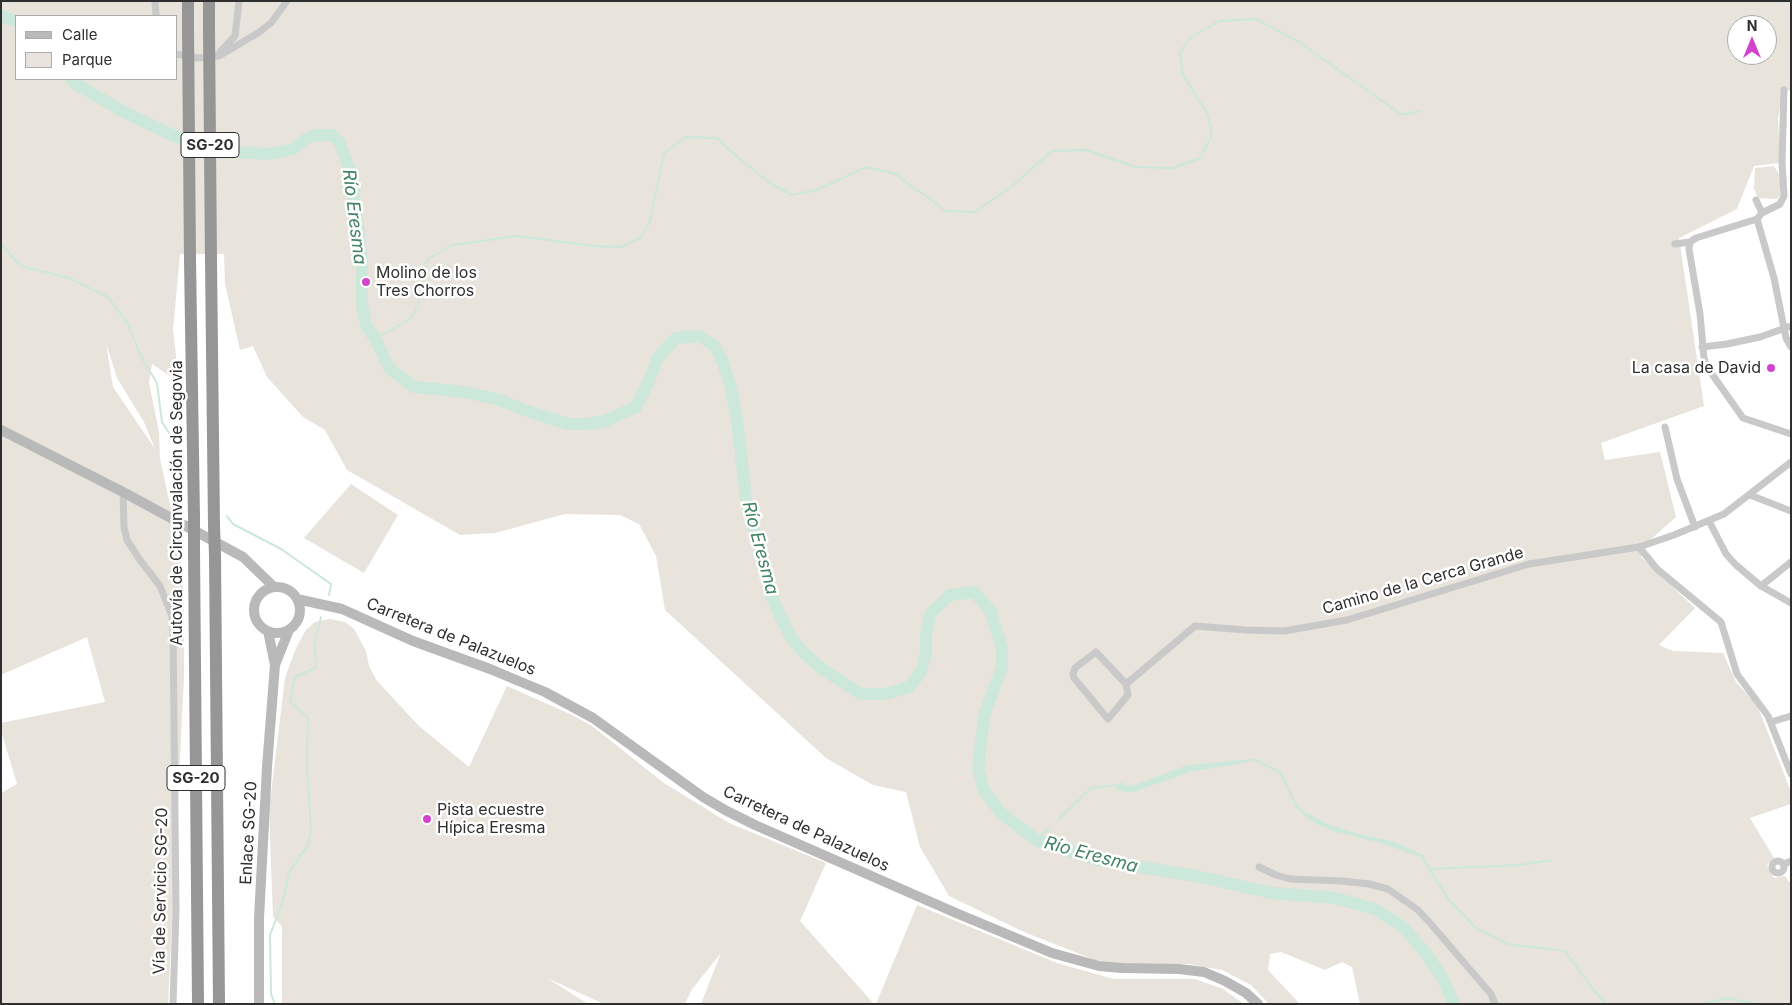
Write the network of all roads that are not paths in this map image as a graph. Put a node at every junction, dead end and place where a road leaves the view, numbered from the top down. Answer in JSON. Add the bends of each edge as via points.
{"nodes":[{"id":1,"x":154,"y":1,"type":"edge"},
{"id":2,"x":188,"y":1,"type":"edge"},
{"id":3,"x":209,"y":1,"type":"edge"},
{"id":4,"x":239,"y":1,"type":"edge"},
{"id":5,"x":287,"y":1,"type":"edge"},
{"id":6,"x":156,"y":15,"type":"edge"},
{"id":7,"x":178,"y":54,"type":"edge"},
{"id":8,"x":215,"y":56,"type":"junction"},
{"id":9,"x":1784,"y":90,"type":"dead end"},
{"id":10,"x":1787,"y":197,"type":"edge"},
{"id":11,"x":1756,"y":200,"type":"dead end"},
{"id":12,"x":1762,"y":213,"type":"junction"},
{"id":13,"x":1756,"y":219,"type":"junction"},
{"id":14,"x":1690,"y":242,"type":"junction"},
{"id":15,"x":1675,"y":244,"type":"dead end"},
{"id":16,"x":1788,"y":328,"type":"edge"},
{"id":17,"x":1702,"y":347,"type":"junction"},
{"id":18,"x":1791,"y":347,"type":"edge"},
{"id":19,"x":1665,"y":427,"type":"dead end"},
{"id":20,"x":1,"y":430,"type":"edge"},
{"id":21,"x":1791,"y":434,"type":"edge"},
{"id":22,"x":1791,"y":462,"type":"edge"},
{"id":23,"x":123,"y":492,"type":"junction"},
{"id":24,"x":1750,"y":495,"type":"junction"},
{"id":25,"x":1791,"y":511,"type":"edge"},
{"id":26,"x":1709,"y":521,"type":"junction"},
{"id":27,"x":1696,"y":527,"type":"junction"},
{"id":28,"x":1639,"y":547,"type":"junction"},
{"id":29,"x":1791,"y":562,"type":"edge"},
{"id":30,"x":255,"y":569,"type":"junction"},
{"id":31,"x":1761,"y":586,"type":"junction"},
{"id":32,"x":274,"y":587,"type":"junction"},
{"id":33,"x":259,"y":596,"type":"junction"},
{"id":34,"x":297,"y":599,"type":"junction"},
{"id":35,"x":1791,"y":603,"type":"edge"},
{"id":36,"x":322,"y":605,"type":"junction"},
{"id":37,"x":299,"y":616,"type":"junction"},
{"id":38,"x":289,"y":630,"type":"junction"},
{"id":39,"x":268,"y":631,"type":"junction"},
{"id":40,"x":275,"y":665,"type":"junction"},
{"id":41,"x":1126,"y":684,"type":"junction"},
{"id":42,"x":1791,"y":716,"type":"edge"},
{"id":43,"x":1771,"y":722,"type":"junction"},
{"id":44,"x":1791,"y":774,"type":"edge"},
{"id":45,"x":1259,"y":867,"type":"dead end"},
{"id":46,"x":173,"y":1004,"type":"edge"},
{"id":47,"x":198,"y":1004,"type":"edge"},
{"id":48,"x":219,"y":1004,"type":"edge"},
{"id":49,"x":259,"y":1004,"type":"edge"},
{"id":50,"x":1258,"y":1004,"type":"edge"},
{"id":51,"x":1495,"y":1004,"type":"edge"}],
"edges":[{"from":1,"to":6,"type":"street"},
{"from":2,"to":47,"type":"highway","name":"Autovía de Circunvalación de Segovia","number":"SG-20","bridge":true},
{"from":3,"to":48,"type":"highway","number":"SG-20","bridge":true},
{"from":4,"to":8,"type":"street","via":[[234,36]]},
{"from":5,"to":8,"type":"street","via":[[271,23],[258,33]]},
{"from":7,"to":8,"type":"street","via":[[196,58]]},
{"from":9,"to":10,"type":"street","via":[[1782,162]]},
{"from":10,"to":12,"type":"street"},
{"from":11,"to":12,"type":"street"},
{"from":12,"to":13,"type":"street"},
{"from":13,"to":14,"type":"street"},
{"from":13,"to":16,"type":"street"},
{"from":14,"to":15,"type":"street"},
{"from":14,"to":17,"type":"street"},
{"from":16,"to":17,"type":"street"},
{"from":16,"to":18,"type":"street"},
{"from":17,"to":21,"type":"street","via":[[1706,367],[1742,418]]},
{"from":19,"to":27,"type":"street","via":[[1677,479]]},
{"from":20,"to":23,"type":"street"},
{"from":22,"to":24,"type":"street","name":"Camino de la Cerca Grande"},
{"from":23,"to":30,"type":"street","via":[[243,557]]},
{"from":23,"to":46,"type":"street","name":"Vía de Servicio SG-20","via":[[127,540],[160,586],[173,626],[176,911]]},
{"from":24,"to":25,"type":"street"},
{"from":24,"to":26,"type":"street","name":"Camino de la Cerca Grande"},
{"from":26,"to":27,"type":"street","name":"Camino de la Cerca Grande"},
{"from":26,"to":31,"type":"street","via":[[1726,554]]},
{"from":27,"to":28,"type":"street","name":"Camino de la Cerca Grande"},
{"from":28,"to":41,"type":"street","name":"Camino de la Cerca Grande","via":[[1528,564],[1347,620],[1284,631],[1195,626]]},
{"from":28,"to":43,"type":"street","via":[[1657,569],[1721,622],[1737,674],[1765,709]]},
{"from":29,"to":31,"type":"street"},
{"from":30,"to":32,"type":"street"},
{"from":30,"to":33,"type":"street"},
{"from":31,"to":35,"type":"street"},
{"from":32,"to":33,"type":"street"},
{"from":32,"to":34,"type":"street","via":[[287,589]]},
{"from":33,"to":39,"type":"street","via":[[254,616]]},
{"from":34,"to":36,"type":"street","name":"Carretera de Palazuelos"},
{"from":34,"to":37,"type":"street"},
{"from":36,"to":37,"type":"street"},
{"from":36,"to":50,"type":"street","name":"Carretera de Palazuelos","via":[[342,609],[413,641],[546,692],[594,718],[725,810],[956,913],[1052,953],[1098,966],[1204,972],[1246,993]]},
{"from":37,"to":38,"type":"street"},
{"from":38,"to":39,"type":"street"},
{"from":38,"to":40,"type":"street","name":"Enlace SG-20"},
{"from":39,"to":40,"type":"street","name":"Enlace SG-20"},
{"from":40,"to":49,"type":"street","name":"Enlace SG-20","via":[[259,918]]},
{"from":41,"to":41,"type":"street","via":[[1128,695],[1108,719],[1073,674],[1075,668],[1096,652]]},
{"from":42,"to":43,"type":"street"},
{"from":43,"to":44,"type":"street"},
{"from":45,"to":51,"type":"street","via":[[1290,879],[1368,884],[1395,894],[1430,923],[1491,994]]}]}
